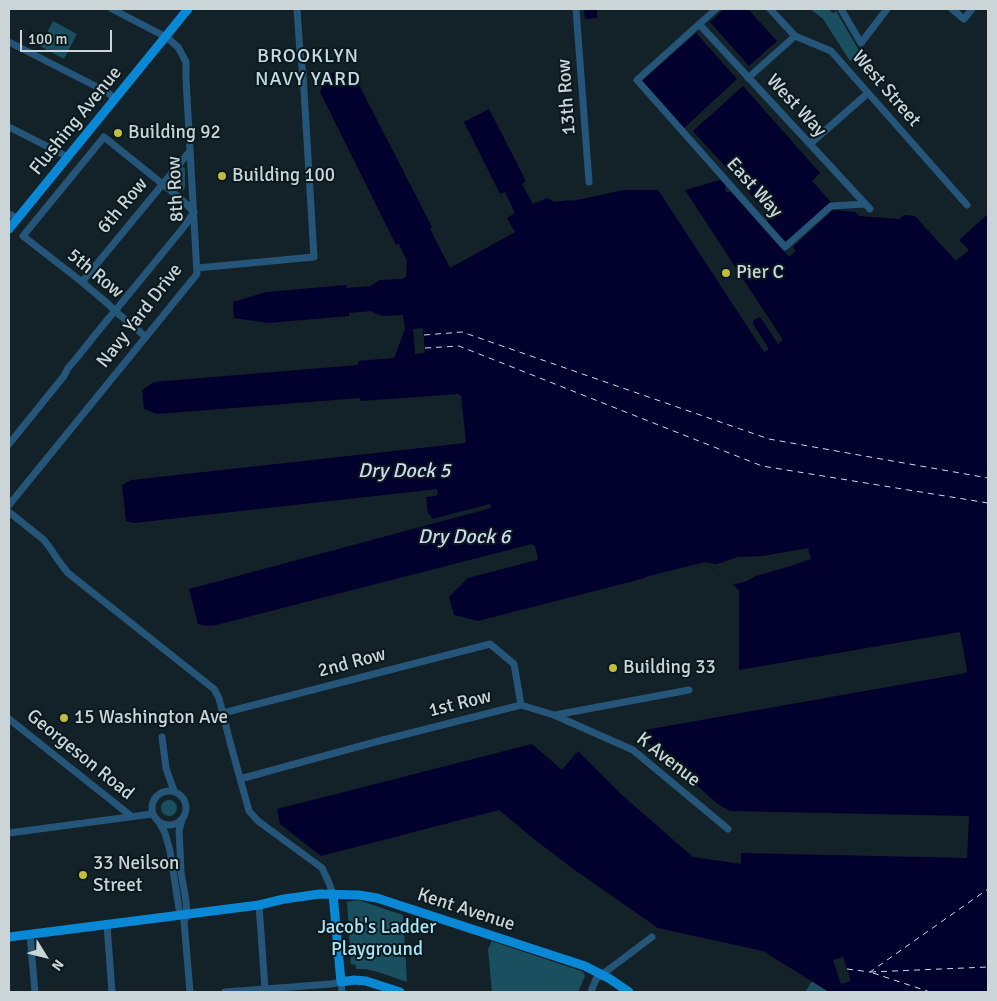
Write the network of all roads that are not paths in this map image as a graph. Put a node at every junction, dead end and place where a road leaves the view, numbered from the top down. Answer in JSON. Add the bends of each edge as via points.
{"nodes":[{"id":1,"x":112,"y":9,"type":"edge"},
{"id":2,"x":188,"y":9,"type":"edge"},
{"id":3,"x":297,"y":9,"type":"edge"},
{"id":4,"x":576,"y":9,"type":"edge"},
{"id":5,"x":716,"y":9,"type":"edge"},
{"id":6,"x":770,"y":9,"type":"edge"},
{"id":7,"x":841,"y":9,"type":"edge"},
{"id":8,"x":887,"y":9,"type":"edge"},
{"id":9,"x":952,"y":9,"type":"edge"},
{"id":10,"x":972,"y":9,"type":"edge"},
{"id":11,"x":699,"y":24,"type":"junction"},
{"id":12,"x":795,"y":36,"type":"junction"},
{"id":13,"x":166,"y":37,"type":"junction"},
{"id":14,"x":9,"y":42,"type":"edge"},
{"id":15,"x":748,"y":78,"type":"junction"},
{"id":16,"x":868,"y":93,"type":"junction"},
{"id":17,"x":115,"y":99,"type":"junction"},
{"id":18,"x":9,"y":127,"type":"edge"},
{"id":19,"x":810,"y":144,"type":"junction"},
{"id":20,"x":190,"y":151,"type":"junction"},
{"id":21,"x":68,"y":158,"type":"junction"},
{"id":22,"x":589,"y":182,"type":"dead end"},
{"id":23,"x":162,"y":184,"type":"junction"},
{"id":24,"x":967,"y":205,"type":"dead end"},
{"id":25,"x":868,"y":207,"type":"joint"},
{"id":26,"x":194,"y":212,"type":"junction"},
{"id":27,"x":9,"y":214,"type":"edge"},
{"id":28,"x":18,"y":218,"type":"junction"},
{"id":29,"x":9,"y":230,"type":"edge"},
{"id":30,"x":197,"y":268,"type":"junction"},
{"id":31,"x":82,"y":282,"type":"junction"},
{"id":32,"x":115,"y":311,"type":"junction"},
{"id":33,"x":146,"y":337,"type":"junction"},
{"id":34,"x":9,"y":444,"type":"edge"},
{"id":35,"x":9,"y":505,"type":"edge"},
{"id":36,"x":9,"y":512,"type":"edge"},
{"id":37,"x":690,"y":690,"type":"dead end"},
{"id":38,"x":521,"y":705,"type":"junction"},
{"id":39,"x":223,"y":713,"type":"junction"},
{"id":40,"x":554,"y":715,"type":"junction"},
{"id":41,"x":9,"y":719,"type":"edge"},
{"id":42,"x":162,"y":737,"type":"dead end"},
{"id":43,"x":166,"y":768,"type":"junction"},
{"id":44,"x":240,"y":779,"type":"junction"},
{"id":45,"x":174,"y":791,"type":"junction"},
{"id":46,"x":162,"y":792,"type":"junction"},
{"id":47,"x":152,"y":814,"type":"junction"},
{"id":48,"x":131,"y":816,"type":"junction"},
{"id":49,"x":182,"y":820,"type":"junction"},
{"id":50,"x":159,"y":822,"type":"junction"},
{"id":51,"x":728,"y":829,"type":"dead end"},
{"id":52,"x":9,"y":833,"type":"edge"},
{"id":53,"x":332,"y":892,"type":"junction"},
{"id":54,"x":284,"y":898,"type":"junction"},
{"id":55,"x":258,"y":905,"type":"junction"},
{"id":56,"x":183,"y":912,"type":"junction"},
{"id":57,"x":107,"y":925,"type":"junction"},
{"id":58,"x":9,"y":932,"type":"edge"},
{"id":59,"x":30,"y":934,"type":"junction"},
{"id":60,"x":652,"y":936,"type":"dead end"},
{"id":61,"x":9,"y":937,"type":"edge"},
{"id":62,"x":602,"y":975,"type":"junction"},
{"id":63,"x":342,"y":982,"type":"junction"},
{"id":64,"x":265,"y":989,"type":"junction"},
{"id":65,"x":35,"y":992,"type":"edge"},
{"id":66,"x":112,"y":992,"type":"edge"},
{"id":67,"x":190,"y":992,"type":"edge"},
{"id":68,"x":225,"y":992,"type":"edge"},
{"id":69,"x":342,"y":992,"type":"edge"},
{"id":70,"x":400,"y":992,"type":"edge"},
{"id":71,"x":590,"y":992,"type":"edge"},
{"id":72,"x":629,"y":992,"type":"edge"}],
"edges":[{"from":1,"to":13,"type":"street"},
{"from":2,"to":13,"type":"main road","name":"Flushing Avenue"},
{"from":3,"to":30,"type":"street","name":"Navy Yard Drive","via":[[314,257]]},
{"from":4,"to":22,"type":"street","name":"13th Row"},
{"from":5,"to":11,"type":"street"},
{"from":6,"to":12,"type":"street","name":"West Street"},
{"from":7,"to":8,"type":"street","via":[[861,43]]},
{"from":9,"to":10,"type":"street","via":[[964,19]]},
{"from":11,"to":15,"type":"street","name":"West Way"},
{"from":11,"to":25,"type":"street","name":"East Way","via":[[637,80],[785,246],[831,206]]},
{"from":12,"to":15,"type":"street"},
{"from":12,"to":16,"type":"street","name":"West Street","via":[[831,51]]},
{"from":13,"to":17,"type":"main road","name":"Flushing Avenue"},
{"from":13,"to":20,"type":"street","name":"8th Row","via":[[180,50],[187,64]]},
{"from":14,"to":17,"type":"street"},
{"from":15,"to":19,"type":"street","name":"West Way"},
{"from":16,"to":19,"type":"street"},
{"from":16,"to":24,"type":"street","name":"West Street"},
{"from":17,"to":21,"type":"main road","name":"Flushing Avenue"},
{"from":18,"to":21,"type":"street"},
{"from":19,"to":25,"type":"street","name":"West Way"},
{"from":20,"to":23,"type":"street","name":"6th Row"},
{"from":20,"to":26,"type":"street","name":"8th Row"},
{"from":21,"to":28,"type":"main road","name":"Flushing Avenue"},
{"from":23,"to":26,"type":"street"},
{"from":23,"to":31,"type":"street","name":"6th Row"},
{"from":23,"to":31,"type":"street","name":"5th Row","via":[[104,137],[23,236]]},
{"from":26,"to":30,"type":"street","name":"8th Row"},
{"from":26,"to":32,"type":"street","name":"Navy Yard Drive"},
{"from":27,"to":28,"type":"street"},
{"from":28,"to":29,"type":"main road","name":"Flushing Avenue"},
{"from":30,"to":33,"type":"street","name":"Navy Yard Drive","via":[[197,274]]},
{"from":31,"to":32,"type":"street","name":"5th Row"},
{"from":32,"to":33,"type":"street","name":"5th Row"},
{"from":32,"to":34,"type":"street","name":"Navy Yard Drive"},
{"from":33,"to":35,"type":"street","name":"Navy Yard Drive"},
{"from":36,"to":39,"type":"street","via":[[44,540],[68,573],[214,689]]},
{"from":37,"to":40,"type":"street","name":"1st Row"},
{"from":38,"to":39,"type":"street","name":"2nd Row","via":[[514,664],[490,644]]},
{"from":38,"to":40,"type":"street","name":"1st Row"},
{"from":38,"to":44,"type":"street","name":"1st Row"},
{"from":39,"to":44,"type":"street"},
{"from":40,"to":51,"type":"street","name":"K Avenue","via":[[633,750]]},
{"from":41,"to":48,"type":"street","name":"Georgeson Road"},
{"from":42,"to":43,"type":"street"},
{"from":43,"to":45,"type":"street"},
{"from":43,"to":46,"type":"street"},
{"from":44,"to":53,"type":"street","via":[[253,816],[322,868]]},
{"from":45,"to":46,"type":"street"},
{"from":45,"to":49,"type":"street","via":[[186,804]]},
{"from":46,"to":47,"type":"street","via":[[152,802]]},
{"from":47,"to":48,"type":"street"},
{"from":47,"to":50,"type":"street"},
{"from":48,"to":52,"type":"street"},
{"from":49,"to":50,"type":"street","via":[[170,825]]},
{"from":49,"to":56,"type":"street","via":[[179,831],[186,896]]},
{"from":50,"to":56,"type":"street","via":[[165,833],[177,897]]},
{"from":53,"to":54,"type":"main road","name":"Kent Avenue"},
{"from":53,"to":62,"type":"main road","name":"Kent Avenue","via":[[377,898],[585,966]]},
{"from":53,"to":63,"type":"main road"},
{"from":54,"to":55,"type":"main road","name":"Kent Avenue"},
{"from":54,"to":56,"type":"main road","name":"Kent Avenue"},
{"from":55,"to":56,"type":"main road","name":"Kent Avenue"},
{"from":55,"to":64,"type":"street"},
{"from":56,"to":57,"type":"main road","name":"Kent Avenue"},
{"from":56,"to":58,"type":"main road","name":"Kent Avenue"},
{"from":56,"to":67,"type":"street"},
{"from":57,"to":59,"type":"main road","name":"Kent Avenue"},
{"from":57,"to":66,"type":"street"},
{"from":59,"to":61,"type":"main road","name":"Kent Avenue"},
{"from":59,"to":65,"type":"street"},
{"from":60,"to":62,"type":"street"},
{"from":62,"to":71,"type":"street","via":[[596,979]]},
{"from":62,"to":72,"type":"main road","name":"Kent Avenue"},
{"from":63,"to":64,"type":"street"},
{"from":63,"to":69,"type":"street"},
{"from":63,"to":70,"type":"main road","via":[[366,981]]},
{"from":64,"to":68,"type":"street"}]}
